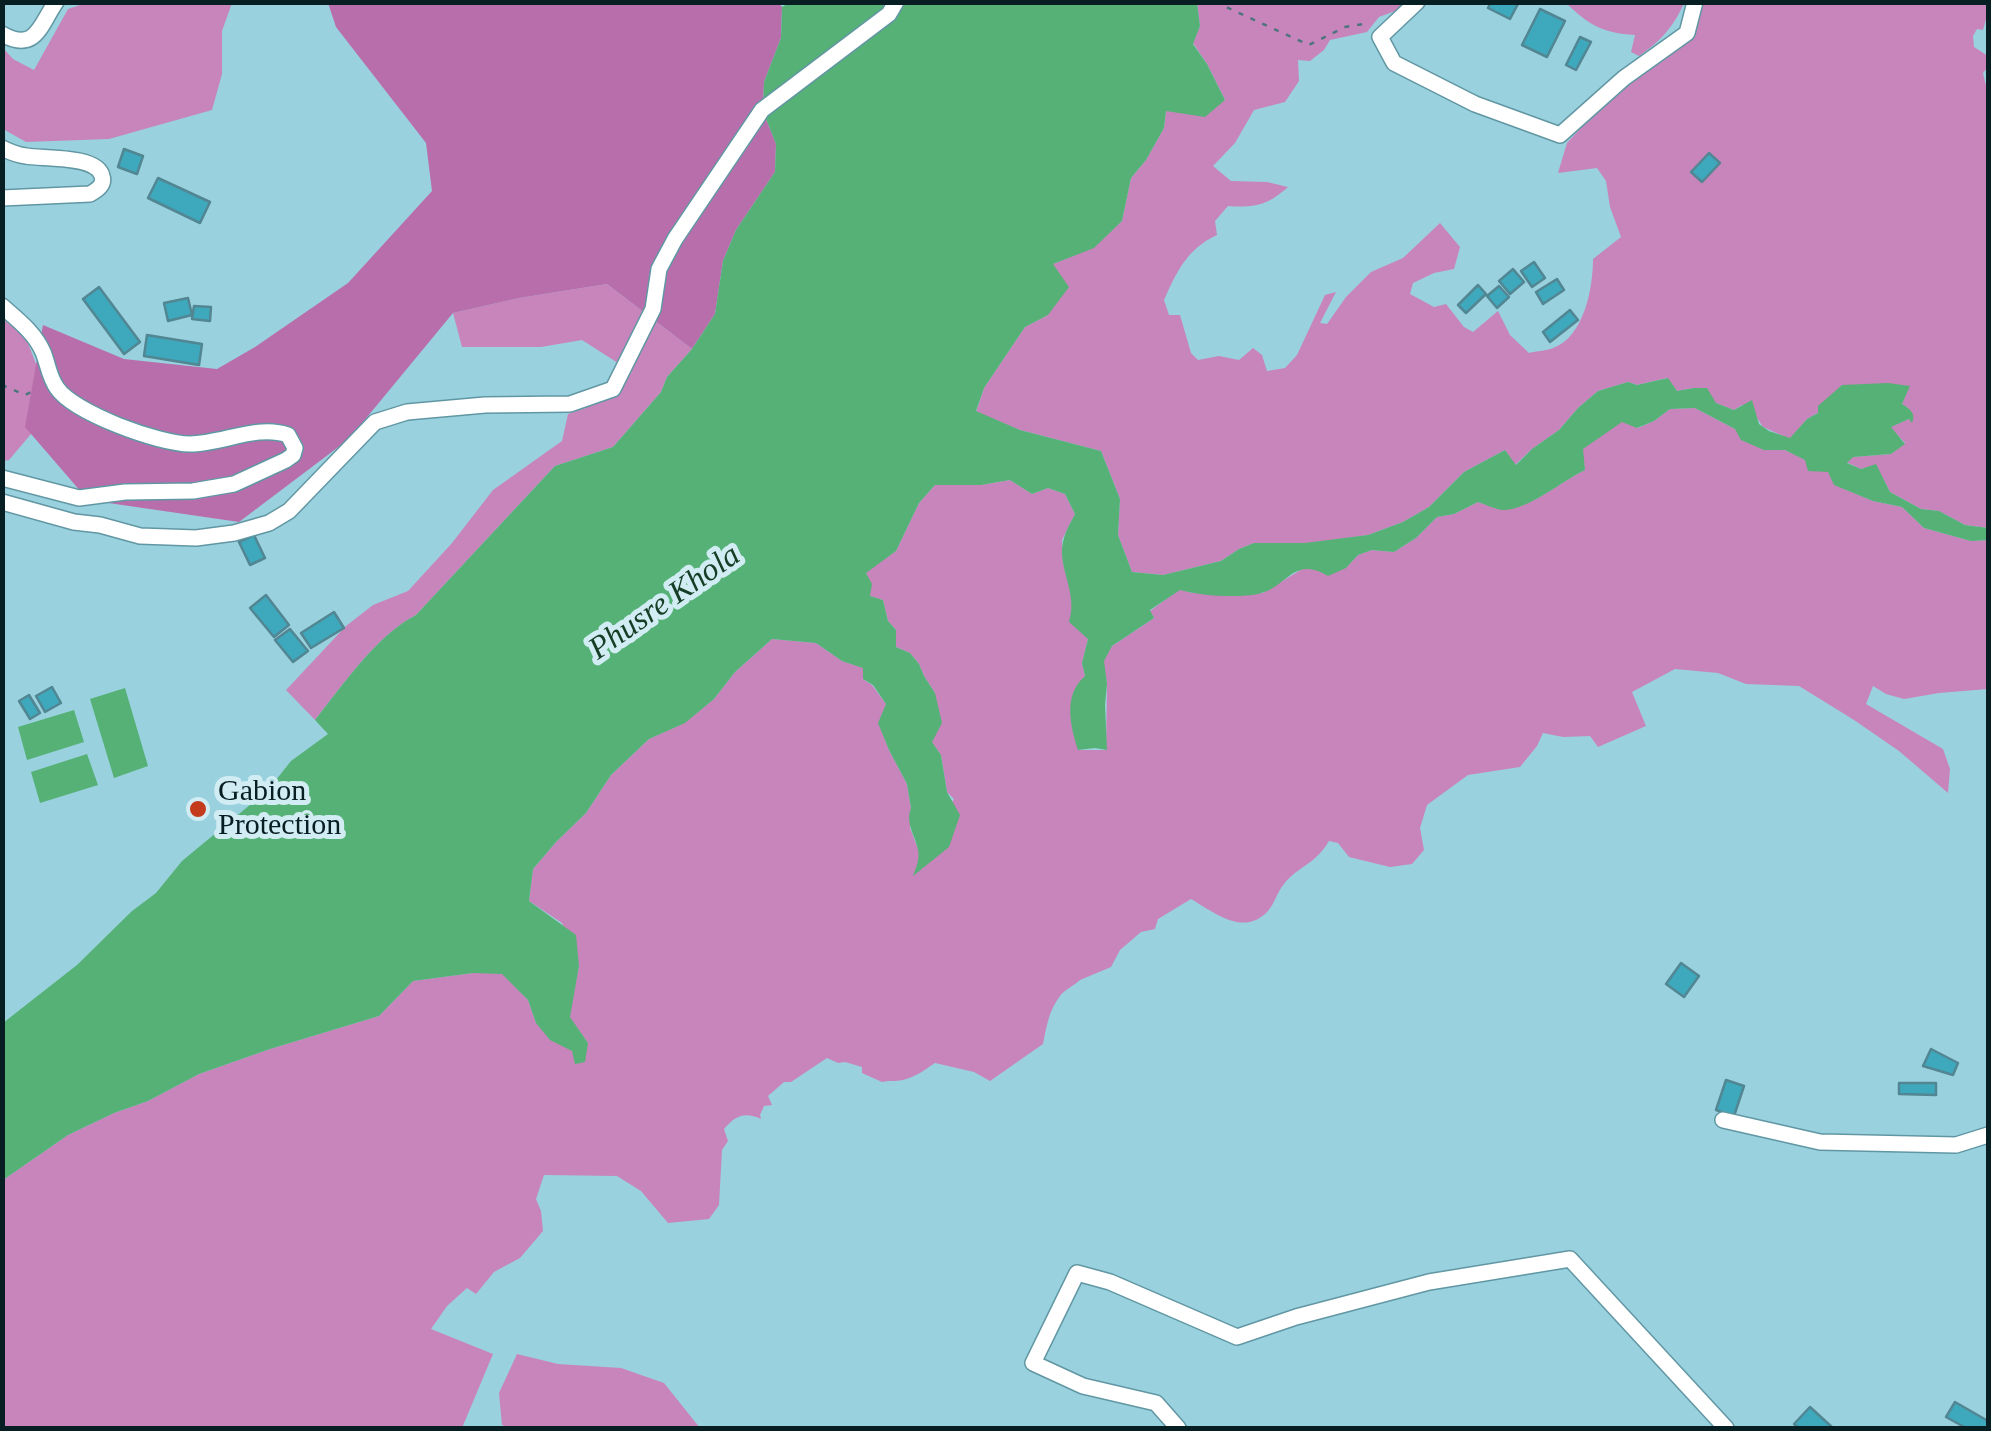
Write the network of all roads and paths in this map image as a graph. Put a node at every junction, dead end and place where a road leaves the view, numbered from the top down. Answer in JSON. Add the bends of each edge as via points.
{"nodes":[{"id":1,"x":56,"y":2,"type":"edge"},
{"id":2,"x":896,"y":2,"type":"edge"},
{"id":3,"x":1214,"y":2,"type":"edge"},
{"id":4,"x":1417,"y":2,"type":"edge"},
{"id":5,"x":1694,"y":2,"type":"edge"},
{"id":6,"x":2,"y":34,"type":"edge"},
{"id":7,"x":1380,"y":37,"type":"junction"},
{"id":8,"x":2,"y":148,"type":"edge"},
{"id":9,"x":2,"y":198,"type":"edge"},
{"id":10,"x":2,"y":306,"type":"edge"},
{"id":11,"x":53,"y":382,"type":"junction"},
{"id":12,"x":2,"y":384,"type":"edge"},
{"id":13,"x":2,"y":478,"type":"edge"},
{"id":14,"x":2,"y":502,"type":"edge"},
{"id":15,"x":1724,"y":1120,"type":"dead end"},
{"id":16,"x":1988,"y":1135,"type":"edge"},
{"id":17,"x":1178,"y":1428,"type":"edge"},
{"id":18,"x":1726,"y":1428,"type":"edge"}],
"edges":[{"from":1,"to":6,"type":"street","via":[[31,39]]},
{"from":2,"to":14,"type":"street","via":[[762,110],[674,239],[659,269],[653,309],[613,390],[570,404],[408,412],[375,422],[289,512],[234,534],[140,536]]},
{"from":3,"to":7,"type":"path","via":[[1310,45],[1363,24]]},
{"from":4,"to":7,"type":"street"},
{"from":5,"to":7,"type":"street","via":[[1687,33],[1560,135],[1394,64]]},
{"from":8,"to":9,"type":"street","via":[[93,165],[103,179],[90,194]]},
{"from":10,"to":11,"type":"street","via":[[36,339]]},
{"from":11,"to":12,"type":"path","via":[[25,395]]},
{"from":11,"to":13,"type":"street","via":[[74,403],[148,436],[191,444],[277,432],[288,435],[293,455],[234,484],[194,491],[79,498]]},
{"from":15,"to":16,"type":"street","via":[[1820,1142],[1956,1145]]},
{"from":17,"to":18,"type":"street","via":[[1156,1403],[1083,1386],[1033,1362],[1077,1274],[1237,1337],[1429,1282],[1570,1260]]}]}
